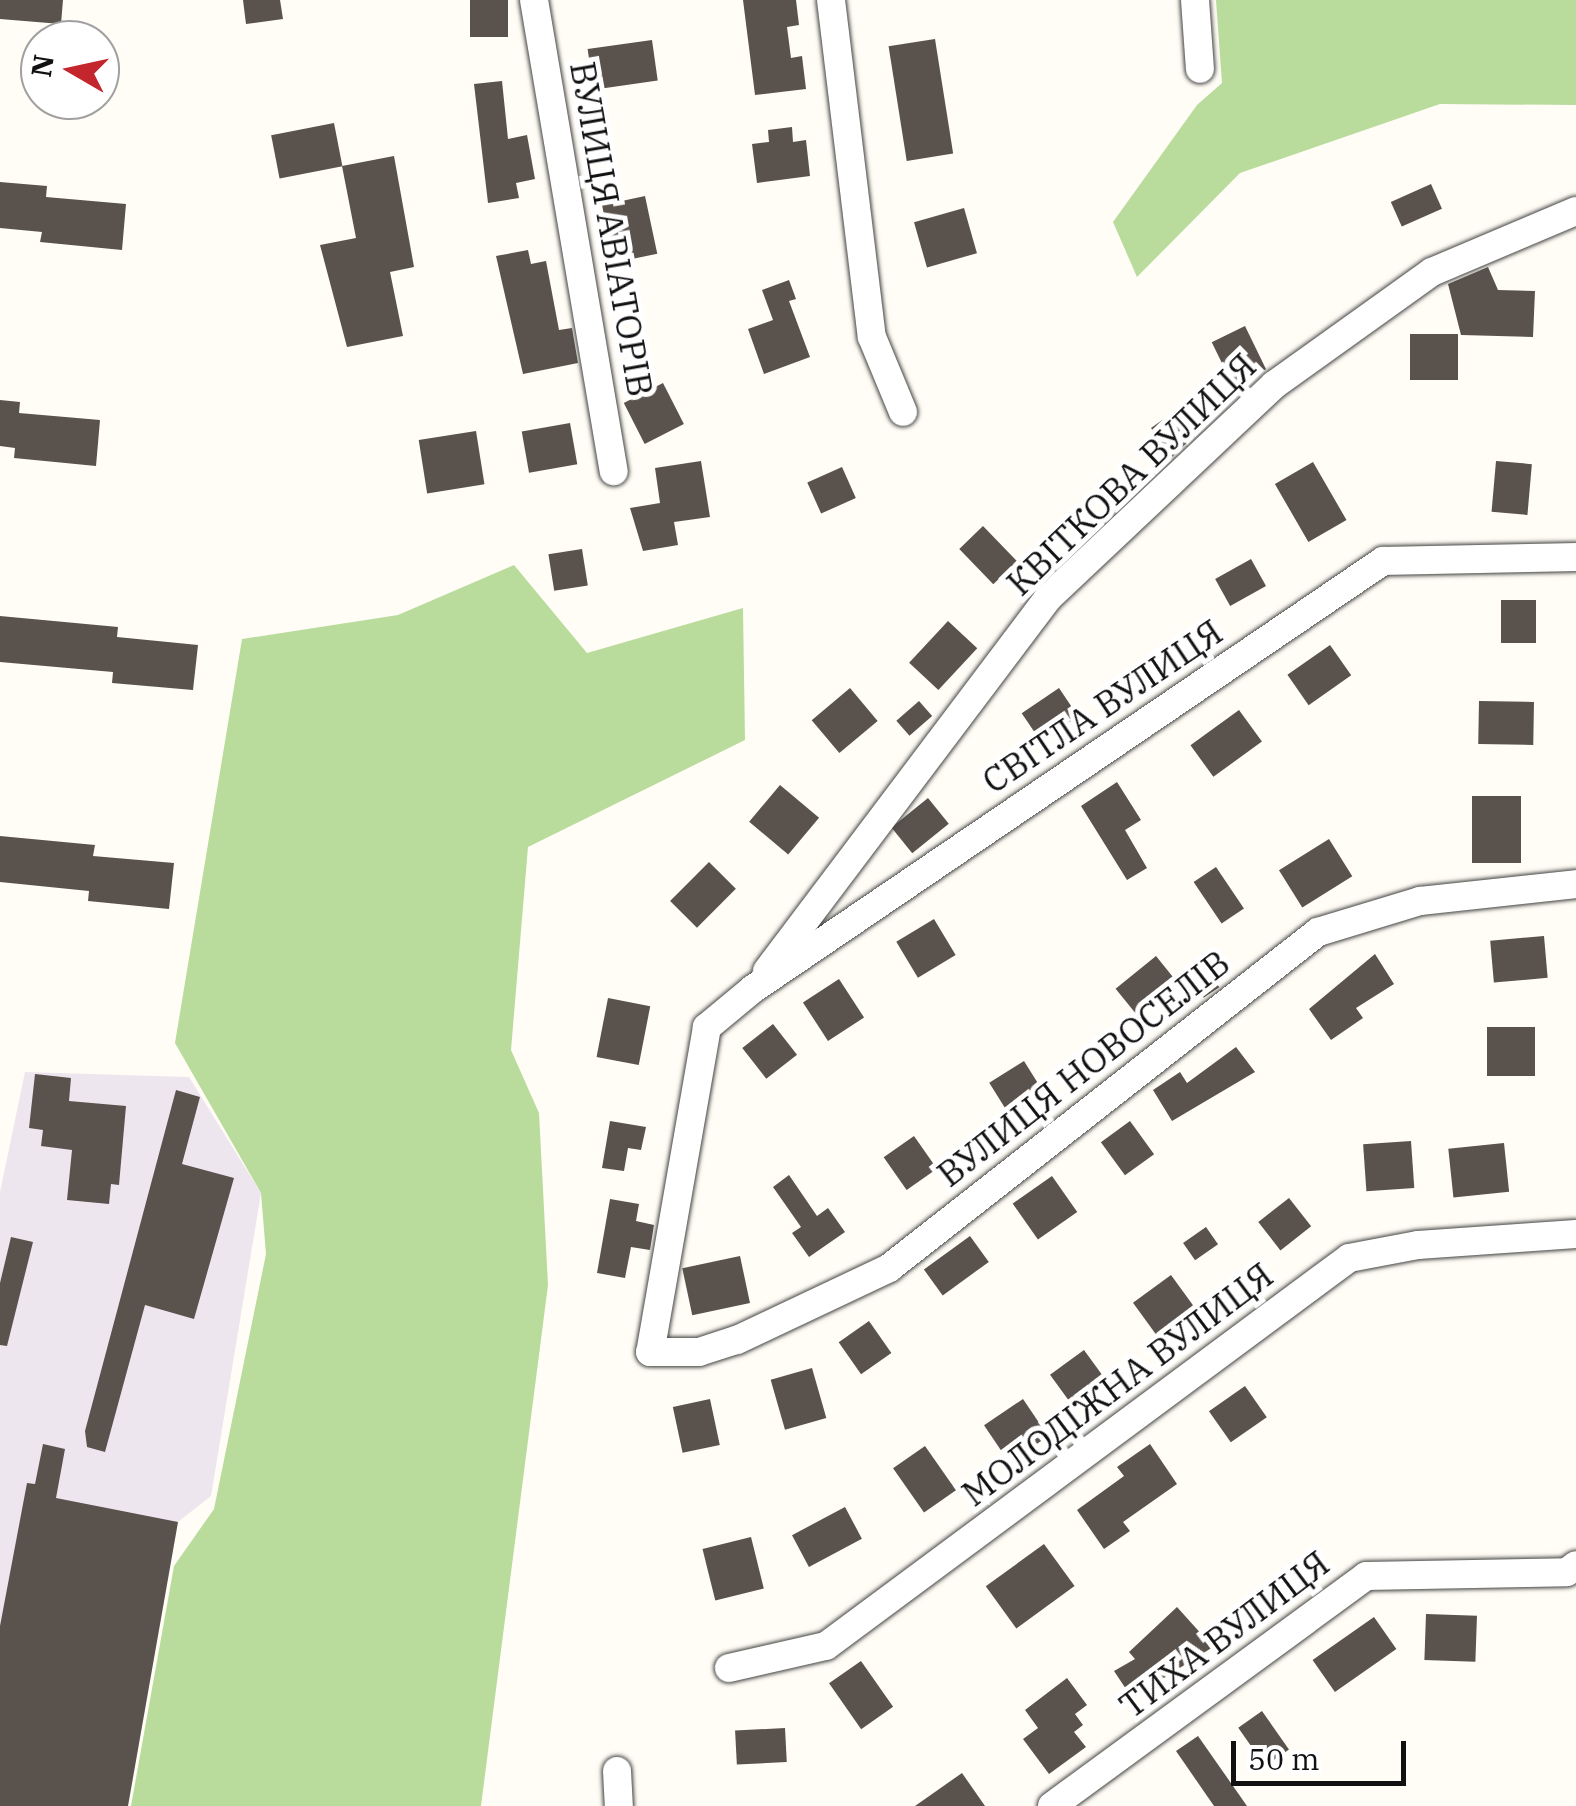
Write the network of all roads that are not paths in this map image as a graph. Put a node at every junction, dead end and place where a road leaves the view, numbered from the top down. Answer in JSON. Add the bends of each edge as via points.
{"nodes":[{"id":1,"x":534,"y":0,"type":"edge"},
{"id":2,"x":830,"y":0,"type":"edge"},
{"id":3,"x":1196,"y":0,"type":"edge"},
{"id":4,"x":1200,"y":69,"type":"dead end"},
{"id":5,"x":1576,"y":211,"type":"edge"},
{"id":6,"x":903,"y":412,"type":"dead end"},
{"id":7,"x":614,"y":471,"type":"dead end"},
{"id":8,"x":1576,"y":557,"type":"edge"},
{"id":9,"x":1576,"y":884,"type":"edge"},
{"id":10,"x":753,"y":989,"type":"junction"},
{"id":11,"x":708,"y":1027,"type":"joint"},
{"id":12,"x":1576,"y":1234,"type":"edge"},
{"id":13,"x":1576,"y":1565,"type":"edge"},
{"id":14,"x":728,"y":1668,"type":"dead end"},
{"id":15,"x":617,"y":1771,"type":"dead end"},
{"id":16,"x":618,"y":1806,"type":"edge"},
{"id":17,"x":1052,"y":1806,"type":"edge"}],
"edges":[{"from":1,"to":7,"type":"street","name":"ВУЛИЦЯ АВІАТОРІВ"},
{"from":2,"to":6,"type":"street","via":[[872,337]]},
{"from":3,"to":4,"type":"street"},
{"from":5,"to":10,"type":"street","name":"КВІТКОВА ВУЛИЦЯ","via":[[1432,272],[1324,344],[1132,518],[1048,598]]},
{"from":8,"to":10,"type":"street","name":"СВІТЛА ВУЛИЦЯ","via":[[1383,561]]},
{"from":9,"to":11,"type":"street","name":"ВУЛИЦЯ НОВОСЕЛІВ","via":[[1420,900],[1318,932],[889,1268],[737,1340],[699,1352],[650,1352]]},
{"from":10,"to":11,"type":"street","name":"СВІТЛА ВУЛИЦЯ"},
{"from":12,"to":14,"type":"street","name":"МОЛОДІЖНА ВУЛИЦЯ","via":[[1418,1245],[1349,1258],[826,1646]]},
{"from":13,"to":17,"type":"street","name":"ТИХА ВУЛИЦЯ","via":[[1567,1572],[1366,1576]]},
{"from":15,"to":16,"type":"street"}]}
